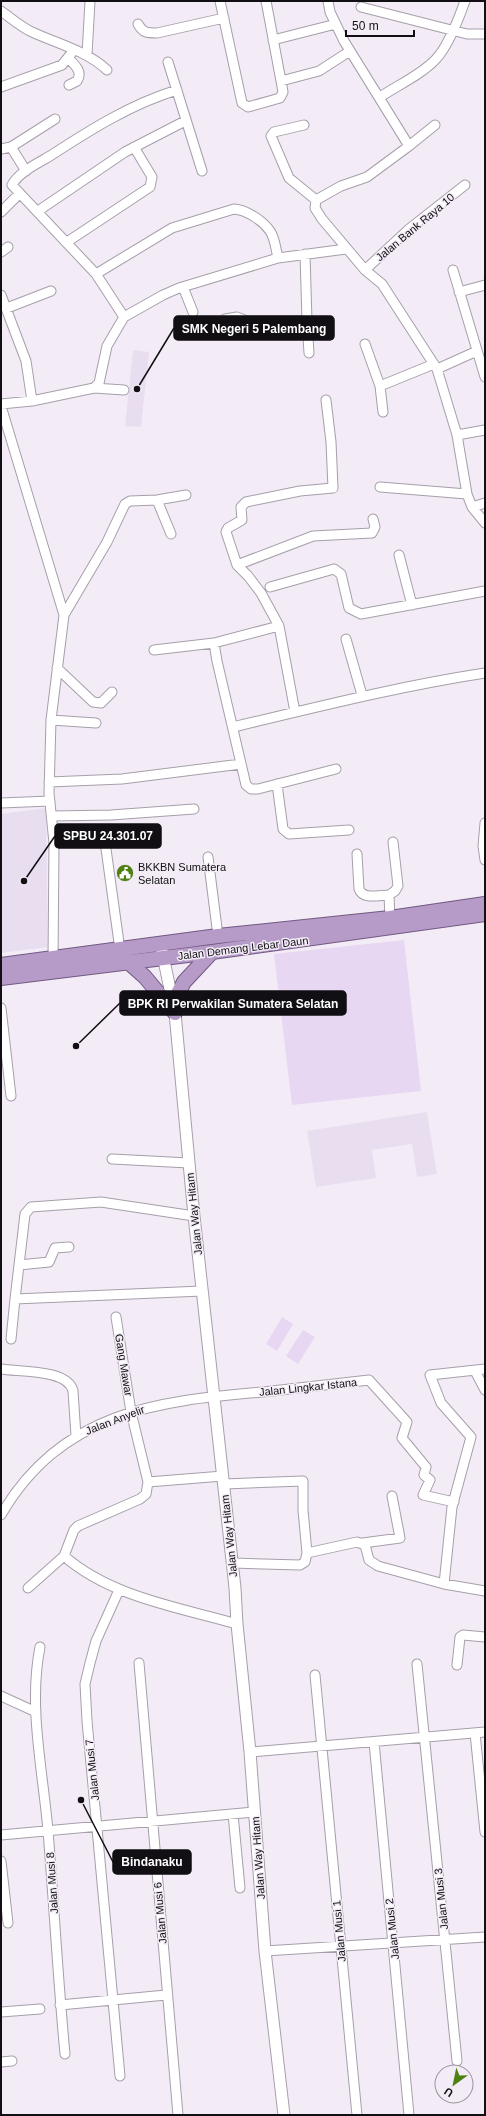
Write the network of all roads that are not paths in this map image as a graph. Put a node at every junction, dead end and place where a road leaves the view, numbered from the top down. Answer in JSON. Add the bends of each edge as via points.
{"nodes":[{"id":1,"x":90,"y":1,"type":"edge"},
{"id":2,"x":220,"y":1,"type":"edge"},
{"id":3,"x":266,"y":1,"type":"edge"},
{"id":4,"x":328,"y":1,"type":"edge"},
{"id":5,"x":465,"y":1,"type":"edge"},
{"id":6,"x":361,"y":7,"type":"dead end"},
{"id":7,"x":1,"y":11,"type":"edge"},
{"id":8,"x":224,"y":18,"type":"junction"},
{"id":9,"x":138,"y":24,"type":"dead end"},
{"id":10,"x":336,"y":24,"type":"junction"},
{"id":11,"x":452,"y":30,"type":"junction"},
{"id":12,"x":485,"y":34,"type":"edge"},
{"id":13,"x":274,"y":40,"type":"junction"},
{"id":14,"x":74,"y":50,"type":"junction"},
{"id":15,"x":350,"y":51,"type":"junction"},
{"id":16,"x":87,"y":55,"type":"junction"},
{"id":17,"x":69,"y":59,"type":"junction"},
{"id":18,"x":168,"y":62,"type":"dead end"},
{"id":19,"x":107,"y":70,"type":"dead end"},
{"id":20,"x":282,"y":81,"type":"junction"},
{"id":21,"x":69,"y":85,"type":"dead end"},
{"id":22,"x":1,"y":87,"type":"edge"},
{"id":23,"x":177,"y":90,"type":"junction"},
{"id":24,"x":380,"y":97,"type":"junction"},
{"id":25,"x":55,"y":119,"type":"dead end"},
{"id":26,"x":185,"y":121,"type":"junction"},
{"id":27,"x":304,"y":125,"type":"dead end"},
{"id":28,"x":435,"y":125,"type":"dead end"},
{"id":29,"x":409,"y":146,"type":"junction"},
{"id":30,"x":11,"y":147,"type":"junction"},
{"id":31,"x":134,"y":147,"type":"junction"},
{"id":32,"x":1,"y":149,"type":"edge"},
{"id":33,"x":26,"y":171,"type":"junction"},
{"id":34,"x":202,"y":171,"type":"dead end"},
{"id":35,"x":465,"y":185,"type":"dead end"},
{"id":36,"x":19,"y":194,"type":"junction"},
{"id":37,"x":316,"y":200,"type":"junction"},
{"id":38,"x":38,"y":211,"type":"junction"},
{"id":39,"x":1,"y":212,"type":"edge"},
{"id":40,"x":67,"y":242,"type":"junction"},
{"id":41,"x":346,"y":249,"type":"junction"},
{"id":42,"x":305,"y":254,"type":"junction"},
{"id":43,"x":278,"y":258,"type":"junction"},
{"id":44,"x":365,"y":270,"type":"junction"},
{"id":45,"x":453,"y":270,"type":"dead end"},
{"id":46,"x":96,"y":274,"type":"junction"},
{"id":47,"x":485,"y":285,"type":"edge"},
{"id":48,"x":183,"y":287,"type":"junction"},
{"id":49,"x":51,"y":291,"type":"dead end"},
{"id":50,"x":459,"y":292,"type":"junction"},
{"id":51,"x":1,"y":295,"type":"edge"},
{"id":52,"x":7,"y":308,"type":"junction"},
{"id":53,"x":193,"y":312,"type":"dead end"},
{"id":54,"x":124,"y":317,"type":"junction"},
{"id":55,"x":225,"y":319,"type":"dead end"},
{"id":56,"x":307,"y":321,"type":"junction"},
{"id":57,"x":365,"y":344,"type":"dead end"},
{"id":58,"x":477,"y":351,"type":"junction"},
{"id":59,"x":309,"y":353,"type":"dead end"},
{"id":60,"x":436,"y":367,"type":"junction"},
{"id":61,"x":485,"y":377,"type":"edge"},
{"id":62,"x":380,"y":386,"type":"junction"},
{"id":63,"x":94,"y":388,"type":"junction"},
{"id":64,"x":124,"y":390,"type":"dead end"},
{"id":65,"x":326,"y":400,"type":"dead end"},
{"id":66,"x":32,"y":401,"type":"junction"},
{"id":67,"x":1,"y":405,"type":"edge"},
{"id":68,"x":383,"y":412,"type":"dead end"},
{"id":69,"x":485,"y":430,"type":"edge"},
{"id":70,"x":457,"y":435,"type":"junction"},
{"id":71,"x":380,"y":487,"type":"dead end"},
{"id":72,"x":467,"y":494,"type":"junction"},
{"id":73,"x":186,"y":495,"type":"dead end"},
{"id":74,"x":157,"y":500,"type":"junction"},
{"id":75,"x":485,"y":503,"type":"edge"},
{"id":76,"x":472,"y":507,"type":"junction"},
{"id":77,"x":374,"y":520,"type":"dead end"},
{"id":78,"x":485,"y":522,"type":"edge"},
{"id":79,"x":171,"y":534,"type":"dead end"},
{"id":80,"x":399,"y":555,"type":"dead end"},
{"id":81,"x":236,"y":564,"type":"junction"},
{"id":82,"x":270,"y":588,"type":"dead end"},
{"id":83,"x":485,"y":590,"type":"edge"},
{"id":84,"x":412,"y":605,"type":"junction"},
{"id":85,"x":64,"y":615,"type":"junction"},
{"id":86,"x":279,"y":626,"type":"junction"},
{"id":87,"x":346,"y":639,"type":"dead end"},
{"id":88,"x":214,"y":643,"type":"junction"},
{"id":89,"x":154,"y":650,"type":"dead end"},
{"id":90,"x":57,"y":668,"type":"junction"},
{"id":91,"x":485,"y":673,"type":"edge"},
{"id":92,"x":112,"y":692,"type":"dead end"},
{"id":93,"x":362,"y":695,"type":"junction"},
{"id":94,"x":295,"y":712,"type":"junction"},
{"id":95,"x":51,"y":720,"type":"junction"},
{"id":96,"x":96,"y":723,"type":"dead end"},
{"id":97,"x":233,"y":727,"type":"junction"},
{"id":98,"x":241,"y":764,"type":"junction"},
{"id":99,"x":336,"y":770,"type":"dead end"},
{"id":100,"x":49,"y":782,"type":"junction"},
{"id":101,"x":277,"y":784,"type":"junction"},
{"id":102,"x":50,"y":801,"type":"junction"},
{"id":103,"x":1,"y":803,"type":"edge"},
{"id":104,"x":194,"y":809,"type":"dead end"},
{"id":105,"x":52,"y":816,"type":"junction"},
{"id":106,"x":485,"y":823,"type":"edge"},
{"id":107,"x":349,"y":830,"type":"dead end"},
{"id":108,"x":393,"y":842,"type":"dead end"},
{"id":109,"x":106,"y":848,"type":"dead end"},
{"id":110,"x":357,"y":854,"type":"dead end"},
{"id":111,"x":208,"y":858,"type":"dead end"},
{"id":112,"x":485,"y":860,"type":"edge"},
{"id":113,"x":389,"y":895,"type":"junction"},
{"id":114,"x":485,"y":904,"type":"edge"},
{"id":115,"x":485,"y":914,"type":"edge"},
{"id":116,"x":390,"y":918,"type":"junction"},
{"id":117,"x":218,"y":936,"type":"junction"},
{"id":118,"x":160,"y":943,"type":"junction"},
{"id":119,"x":212,"y":952,"type":"junction"},
{"id":120,"x":123,"y":956,"type":"junction"},
{"id":121,"x":163,"y":958,"type":"junction"},
{"id":122,"x":1,"y":964,"type":"edge"},
{"id":123,"x":53,"y":965,"type":"junction"},
{"id":124,"x":1,"y":978,"type":"edge"},
{"id":125,"x":1,"y":1008,"type":"edge"},
{"id":126,"x":174,"y":1008,"type":"junction"},
{"id":127,"x":11,"y":1096,"type":"dead end"},
{"id":128,"x":112,"y":1159,"type":"dead end"},
{"id":129,"x":189,"y":1163,"type":"junction"},
{"id":130,"x":194,"y":1216,"type":"junction"},
{"id":131,"x":69,"y":1247,"type":"dead end"},
{"id":132,"x":19,"y":1265,"type":"junction"},
{"id":133,"x":202,"y":1291,"type":"junction"},
{"id":134,"x":15,"y":1300,"type":"junction"},
{"id":135,"x":116,"y":1317,"type":"dead end"},
{"id":136,"x":11,"y":1339,"type":"dead end"},
{"id":137,"x":1,"y":1369,"type":"edge"},
{"id":138,"x":485,"y":1369,"type":"edge"},
{"id":139,"x":475,"y":1371,"type":"junction"},
{"id":140,"x":485,"y":1390,"type":"edge"},
{"id":141,"x":215,"y":1396,"type":"junction"},
{"id":142,"x":131,"y":1412,"type":"junction"},
{"id":143,"x":76,"y":1436,"type":"junction"},
{"id":144,"x":223,"y":1480,"type":"junction"},
{"id":145,"x":148,"y":1482,"type":"junction"},
{"id":146,"x":392,"y":1496,"type":"dead end"},
{"id":147,"x":455,"y":1499,"type":"junction"},
{"id":148,"x":1,"y":1515,"type":"edge"},
{"id":149,"x":363,"y":1543,"type":"junction"},
{"id":150,"x":307,"y":1553,"type":"junction"},
{"id":151,"x":64,"y":1556,"type":"junction"},
{"id":152,"x":232,"y":1563,"type":"junction"},
{"id":153,"x":444,"y":1584,"type":"junction"},
{"id":154,"x":28,"y":1588,"type":"dead end"},
{"id":155,"x":119,"y":1590,"type":"junction"},
{"id":156,"x":485,"y":1591,"type":"edge"},
{"id":157,"x":237,"y":1624,"type":"junction"},
{"id":158,"x":485,"y":1637,"type":"edge"},
{"id":159,"x":40,"y":1647,"type":"dead end"},
{"id":160,"x":139,"y":1662,"type":"dead end"},
{"id":161,"x":417,"y":1664,"type":"dead end"},
{"id":162,"x":457,"y":1665,"type":"dead end"},
{"id":163,"x":315,"y":1675,"type":"dead end"},
{"id":164,"x":3,"y":1697,"type":"edge"},
{"id":165,"x":1,"y":1706,"type":"edge"},
{"id":166,"x":36,"y":1712,"type":"junction"},
{"id":167,"x":485,"y":1732,"type":"edge"},
{"id":168,"x":475,"y":1733,"type":"junction"},
{"id":169,"x":425,"y":1738,"type":"junction"},
{"id":170,"x":374,"y":1742,"type":"junction"},
{"id":171,"x":321,"y":1747,"type":"junction"},
{"id":172,"x":250,"y":1752,"type":"junction"},
{"id":173,"x":254,"y":1812,"type":"junction"},
{"id":174,"x":233,"y":1814,"type":"junction"},
{"id":175,"x":152,"y":1822,"type":"junction"},
{"id":176,"x":97,"y":1825,"type":"junction"},
{"id":177,"x":48,"y":1831,"type":"junction"},
{"id":178,"x":485,"y":1832,"type":"edge"},
{"id":179,"x":1,"y":1835,"type":"edge"},
{"id":180,"x":1,"y":1861,"type":"edge"},
{"id":181,"x":240,"y":1888,"type":"dead end"},
{"id":182,"x":8,"y":1923,"type":"dead end"},
{"id":183,"x":485,"y":1937,"type":"edge"},
{"id":184,"x":446,"y":1940,"type":"junction"},
{"id":185,"x":393,"y":1942,"type":"junction"},
{"id":186,"x":341,"y":1947,"type":"junction"},
{"id":187,"x":265,"y":1951,"type":"junction"},
{"id":188,"x":166,"y":1995,"type":"junction"},
{"id":189,"x":112,"y":1999,"type":"junction"},
{"id":190,"x":60,"y":2005,"type":"junction"},
{"id":191,"x":40,"y":2009,"type":"dead end"},
{"id":192,"x":1,"y":2012,"type":"edge"},
{"id":193,"x":65,"y":2054,"type":"dead end"},
{"id":194,"x":12,"y":2061,"type":"dead end"},
{"id":195,"x":457,"y":2061,"type":"dead end"},
{"id":196,"x":1,"y":2062,"type":"edge"},
{"id":197,"x":120,"y":2076,"type":"dead end"},
{"id":198,"x":178,"y":2115,"type":"edge"},
{"id":199,"x":284,"y":2115,"type":"edge"},
{"id":200,"x":357,"y":2115,"type":"edge"},
{"id":201,"x":409,"y":2115,"type":"edge"}],
"edges":[{"from":1,"to":16,"type":"street"},
{"from":2,"to":8,"type":"street"},
{"from":3,"to":13,"type":"street"},
{"from":4,"to":10,"type":"street"},
{"from":5,"to":11,"type":"street"},
{"from":6,"to":11,"type":"street"},
{"from":7,"to":14,"type":"street","via":[[30,32]]},
{"from":8,"to":9,"type":"street","via":[[157,33],[146,33]]},
{"from":8,"to":20,"type":"street","via":[[243,106],[248,107],[280,98],[283,92]]},
{"from":10,"to":13,"type":"street"},
{"from":10,"to":15,"type":"street"},
{"from":11,"to":12,"type":"street","via":[[467,34]]},
{"from":11,"to":24,"type":"street","via":[[436,59]]},
{"from":13,"to":20,"type":"street"},
{"from":14,"to":16,"type":"street"},
{"from":14,"to":17,"type":"street"},
{"from":15,"to":20,"type":"street","via":[[319,71]]},
{"from":15,"to":24,"type":"street"},
{"from":16,"to":19,"type":"street"},
{"from":17,"to":21,"type":"street","via":[[78,69],[80,76]]},
{"from":17,"to":22,"type":"street","via":[[62,65]]},
{"from":18,"to":23,"type":"street"},
{"from":23,"to":26,"type":"street"},
{"from":23,"to":33,"type":"street","via":[[104,121]]},
{"from":24,"to":29,"type":"street"},
{"from":25,"to":30,"type":"street"},
{"from":26,"to":31,"type":"street"},
{"from":26,"to":34,"type":"street"},
{"from":27,"to":37,"type":"street","via":[[274,132],[271,136],[289,178]]},
{"from":28,"to":29,"type":"street"},
{"from":29,"to":37,"type":"street","via":[[367,177],[340,186]]},
{"from":30,"to":32,"type":"street"},
{"from":30,"to":33,"type":"street"},
{"from":31,"to":38,"type":"street"},
{"from":31,"to":40,"type":"street","via":[[152,177],[150,187]]},
{"from":33,"to":36,"type":"street","via":[[13,183],[12,187]]},
{"from":35,"to":44,"type":"street","name":"Jalan Bank Raya 10","via":[[409,229]]},
{"from":36,"to":38,"type":"street"},
{"from":36,"to":39,"type":"street"},
{"from":37,"to":41,"type":"street","via":[[316,208],[322,219]]},
{"from":38,"to":40,"type":"street"},
{"from":40,"to":46,"type":"street"},
{"from":41,"to":42,"type":"street"},
{"from":41,"to":44,"type":"street"},
{"from":42,"to":43,"type":"street"},
{"from":42,"to":56,"type":"street"},
{"from":43,"to":46,"type":"street","via":[[271,232],[249,214],[242,210],[234,210],[172,228]]},
{"from":43,"to":48,"type":"street"},
{"from":44,"to":60,"type":"street","via":[[382,284]]},
{"from":45,"to":50,"type":"street"},
{"from":46,"to":54,"type":"street"},
{"from":47,"to":50,"type":"street"},
{"from":48,"to":53,"type":"street"},
{"from":48,"to":54,"type":"street"},
{"from":49,"to":52,"type":"street"},
{"from":50,"to":58,"type":"street"},
{"from":51,"to":52,"type":"street"},
{"from":52,"to":66,"type":"street","via":[[26,361]]},
{"from":54,"to":63,"type":"street","via":[[107,346],[99,383]]},
{"from":55,"to":56,"type":"street"},
{"from":56,"to":59,"type":"street"},
{"from":57,"to":62,"type":"street"},
{"from":58,"to":60,"type":"street"},
{"from":58,"to":61,"type":"street"},
{"from":60,"to":62,"type":"street"},
{"from":60,"to":70,"type":"street"},
{"from":62,"to":68,"type":"street"},
{"from":63,"to":64,"type":"street"},
{"from":63,"to":66,"type":"street"},
{"from":65,"to":81,"type":"street","via":[[333,488],[293,492],[244,503],[241,507],[242,520],[226,532]]},
{"from":66,"to":67,"type":"street"},
{"from":67,"to":85,"type":"street"},
{"from":69,"to":70,"type":"street"},
{"from":70,"to":72,"type":"street"},
{"from":71,"to":72,"type":"street"},
{"from":72,"to":76,"type":"street"},
{"from":73,"to":74,"type":"street"},
{"from":74,"to":79,"type":"street"},
{"from":74,"to":85,"type":"street","via":[[130,501],[125,504],[107,542]]},
{"from":75,"to":76,"type":"street"},
{"from":76,"to":78,"type":"street"},
{"from":77,"to":81,"type":"street","via":[[375,527],[372,532],[312,536]]},
{"from":80,"to":84,"type":"street"},
{"from":81,"to":86,"type":"street","via":[[261,593]]},
{"from":82,"to":84,"type":"street","via":[[334,569],[341,574],[349,608],[354,613]]},
{"from":83,"to":84,"type":"street"},
{"from":85,"to":90,"type":"street"},
{"from":86,"to":88,"type":"street"},
{"from":86,"to":94,"type":"street"},
{"from":87,"to":93,"type":"street"},
{"from":88,"to":89,"type":"street"},
{"from":88,"to":97,"type":"street","via":[[216,661]]},
{"from":90,"to":92,"type":"street","via":[[93,702],[101,703]]},
{"from":90,"to":95,"type":"street"},
{"from":91,"to":93,"type":"street"},
{"from":93,"to":94,"type":"street"},
{"from":94,"to":97,"type":"street"},
{"from":95,"to":96,"type":"street"},
{"from":95,"to":100,"type":"street"},
{"from":97,"to":98,"type":"street"},
{"from":98,"to":100,"type":"street","via":[[122,779]]},
{"from":98,"to":101,"type":"street","via":[[246,785],[251,789]]},
{"from":99,"to":101,"type":"street"},
{"from":100,"to":102,"type":"street"},
{"from":101,"to":107,"type":"street","via":[[283,829],[289,834]]},
{"from":102,"to":103,"type":"street"},
{"from":102,"to":105,"type":"street"},
{"from":104,"to":105,"type":"street"},
{"from":105,"to":123,"type":"street"},
{"from":106,"to":112,"type":"street"},
{"from":108,"to":113,"type":"street","via":[[398,886]]},
{"from":109,"to":120,"type":"street"},
{"from":110,"to":113,"type":"street","via":[[361,893],[366,896]]},
{"from":111,"to":117,"type":"street"},
{"from":113,"to":116,"type":"street"},
{"from":114,"to":116,"type":"highway","name":"Jalan Demang Lebar Daun"},
{"from":115,"to":119,"type":"highway","name":"Jalan Demang Lebar Daun"},
{"from":116,"to":117,"type":"highway","name":"Jalan Demang Lebar Daun"},
{"from":117,"to":118,"type":"highway","name":"Jalan Demang Lebar Daun"},
{"from":118,"to":120,"type":"highway","name":"Jalan Demang Lebar Daun"},
{"from":118,"to":121,"type":"street","name":"Jalan Way Hitam"},
{"from":119,"to":121,"type":"highway","name":"Jalan Demang Lebar Daun"},
{"from":119,"to":126,"type":"highway","via":[[184,982]]},
{"from":120,"to":121,"type":"highway","name":"Jalan Demang Lebar Daun"},
{"from":120,"to":123,"type":"highway","name":"Jalan Demang Lebar Daun"},
{"from":120,"to":126,"type":"highway"},
{"from":121,"to":126,"type":"street","name":"Jalan Way Hitam"},
{"from":122,"to":123,"type":"highway","name":"Jalan Demang Lebar Daun"},
{"from":123,"to":124,"type":"highway","name":"Jalan Demang Lebar Daun"},
{"from":125,"to":127,"type":"street"},
{"from":126,"to":129,"type":"street","name":"Jalan Way Hitam"},
{"from":128,"to":129,"type":"street"},
{"from":129,"to":130,"type":"street","name":"Jalan Way Hitam"},
{"from":130,"to":132,"type":"street","via":[[101,1202],[31,1207],[25,1214]]},
{"from":130,"to":133,"type":"street","name":"Jalan Way Hitam"},
{"from":131,"to":132,"type":"street","via":[[55,1248],[49,1262]]},
{"from":132,"to":134,"type":"street"},
{"from":133,"to":134,"type":"street"},
{"from":133,"to":141,"type":"street","name":"Jalan Way Hitam"},
{"from":134,"to":136,"type":"street"},
{"from":135,"to":142,"type":"street","name":"Gang Mawar"},
{"from":137,"to":143,"type":"street","via":[[52,1374],[68,1381],[73,1391]]},
{"from":138,"to":139,"type":"street"},
{"from":139,"to":140,"type":"street"},
{"from":139,"to":147,"type":"street","via":[[430,1375],[441,1404],[471,1437]]},
{"from":141,"to":142,"type":"street","name":"Jalan Anyelir","via":[[159,1404]]},
{"from":141,"to":144,"type":"street","name":"Jalan Way Hitam"},
{"from":141,"to":147,"type":"street","name":"Jalan Lingkar Istana","via":[[369,1380],[407,1422],[402,1438],[426,1467],[424,1475],[430,1480],[424,1496]]},
{"from":142,"to":143,"type":"street","name":"Jalan Anyelir"},
{"from":142,"to":145,"type":"street","name":"Gang Mawar"},
{"from":143,"to":148,"type":"street","name":"Jalan Anyelir","via":[[34,1469]]},
{"from":144,"to":145,"type":"street"},
{"from":144,"to":150,"type":"street","via":[[303,1481]]},
{"from":144,"to":152,"type":"street","name":"Jalan Way Hitam"},
{"from":145,"to":151,"type":"street","via":[[147,1492],[143,1498],[78,1526]]},
{"from":146,"to":149,"type":"street","via":[[400,1538]]},
{"from":147,"to":153,"type":"street"},
{"from":149,"to":150,"type":"street","via":[[357,1542]]},
{"from":149,"to":153,"type":"street","via":[[367,1546],[370,1560],[374,1564]]},
{"from":150,"to":152,"type":"street","via":[[305,1562],[300,1565]]},
{"from":151,"to":154,"type":"street"},
{"from":151,"to":155,"type":"street","via":[[91,1576]]},
{"from":152,"to":157,"type":"street","name":"Jalan Way Hitam"},
{"from":153,"to":156,"type":"street"},
{"from":155,"to":157,"type":"street"},
{"from":155,"to":176,"type":"street","name":"Jalan Musi 7","via":[[96,1641],[85,1684],[86,1720]]},
{"from":157,"to":172,"type":"street","name":"Jalan Way Hitam"},
{"from":158,"to":162,"type":"street","via":[[462,1636],[459,1639]]},
{"from":159,"to":166,"type":"street","name":"Jalan Musi 8","via":[[36,1666]]},
{"from":160,"to":175,"type":"street","name":"Jalan Musi 6"},
{"from":161,"to":169,"type":"street","name":"Jalan Musi 3"},
{"from":163,"to":171,"type":"street","name":"Jalan Musi 1"},
{"from":164,"to":165,"type":"street"},
{"from":164,"to":166,"type":"street"},
{"from":166,"to":177,"type":"street","name":"Jalan Musi 8"},
{"from":167,"to":168,"type":"street"},
{"from":168,"to":169,"type":"street"},
{"from":168,"to":178,"type":"street"},
{"from":169,"to":170,"type":"street"},
{"from":169,"to":184,"type":"street","name":"Jalan Musi 3"},
{"from":170,"to":171,"type":"street"},
{"from":170,"to":185,"type":"street","name":"Jalan Musi 2"},
{"from":171,"to":172,"type":"street"},
{"from":171,"to":186,"type":"street","name":"Jalan Musi 1"},
{"from":172,"to":173,"type":"street","name":"Jalan Way Hitam"},
{"from":173,"to":174,"type":"street"},
{"from":173,"to":187,"type":"street","name":"Jalan Way Hitam"},
{"from":174,"to":175,"type":"street"},
{"from":174,"to":181,"type":"street"},
{"from":175,"to":176,"type":"street"},
{"from":175,"to":188,"type":"street","name":"Jalan Musi 6"},
{"from":176,"to":177,"type":"street"},
{"from":176,"to":189,"type":"street","name":"Jalan Musi 7"},
{"from":177,"to":179,"type":"street"},
{"from":177,"to":190,"type":"street","name":"Jalan Musi 8"},
{"from":180,"to":182,"type":"street"},
{"from":183,"to":184,"type":"street"},
{"from":184,"to":185,"type":"street"},
{"from":184,"to":195,"type":"street","name":"Jalan Musi 3"},
{"from":185,"to":186,"type":"street"},
{"from":185,"to":201,"type":"street","name":"Jalan Musi 2"},
{"from":186,"to":187,"type":"street"},
{"from":186,"to":200,"type":"street","name":"Jalan Musi 1"},
{"from":187,"to":199,"type":"street","name":"Jalan Way Hitam"},
{"from":188,"to":189,"type":"street"},
{"from":188,"to":198,"type":"street","name":"Jalan Musi 6"},
{"from":189,"to":190,"type":"street"},
{"from":189,"to":197,"type":"street","name":"Jalan Musi 7"},
{"from":190,"to":193,"type":"street","name":"Jalan Musi 8"},
{"from":191,"to":192,"type":"street"},
{"from":194,"to":196,"type":"street"}]}
